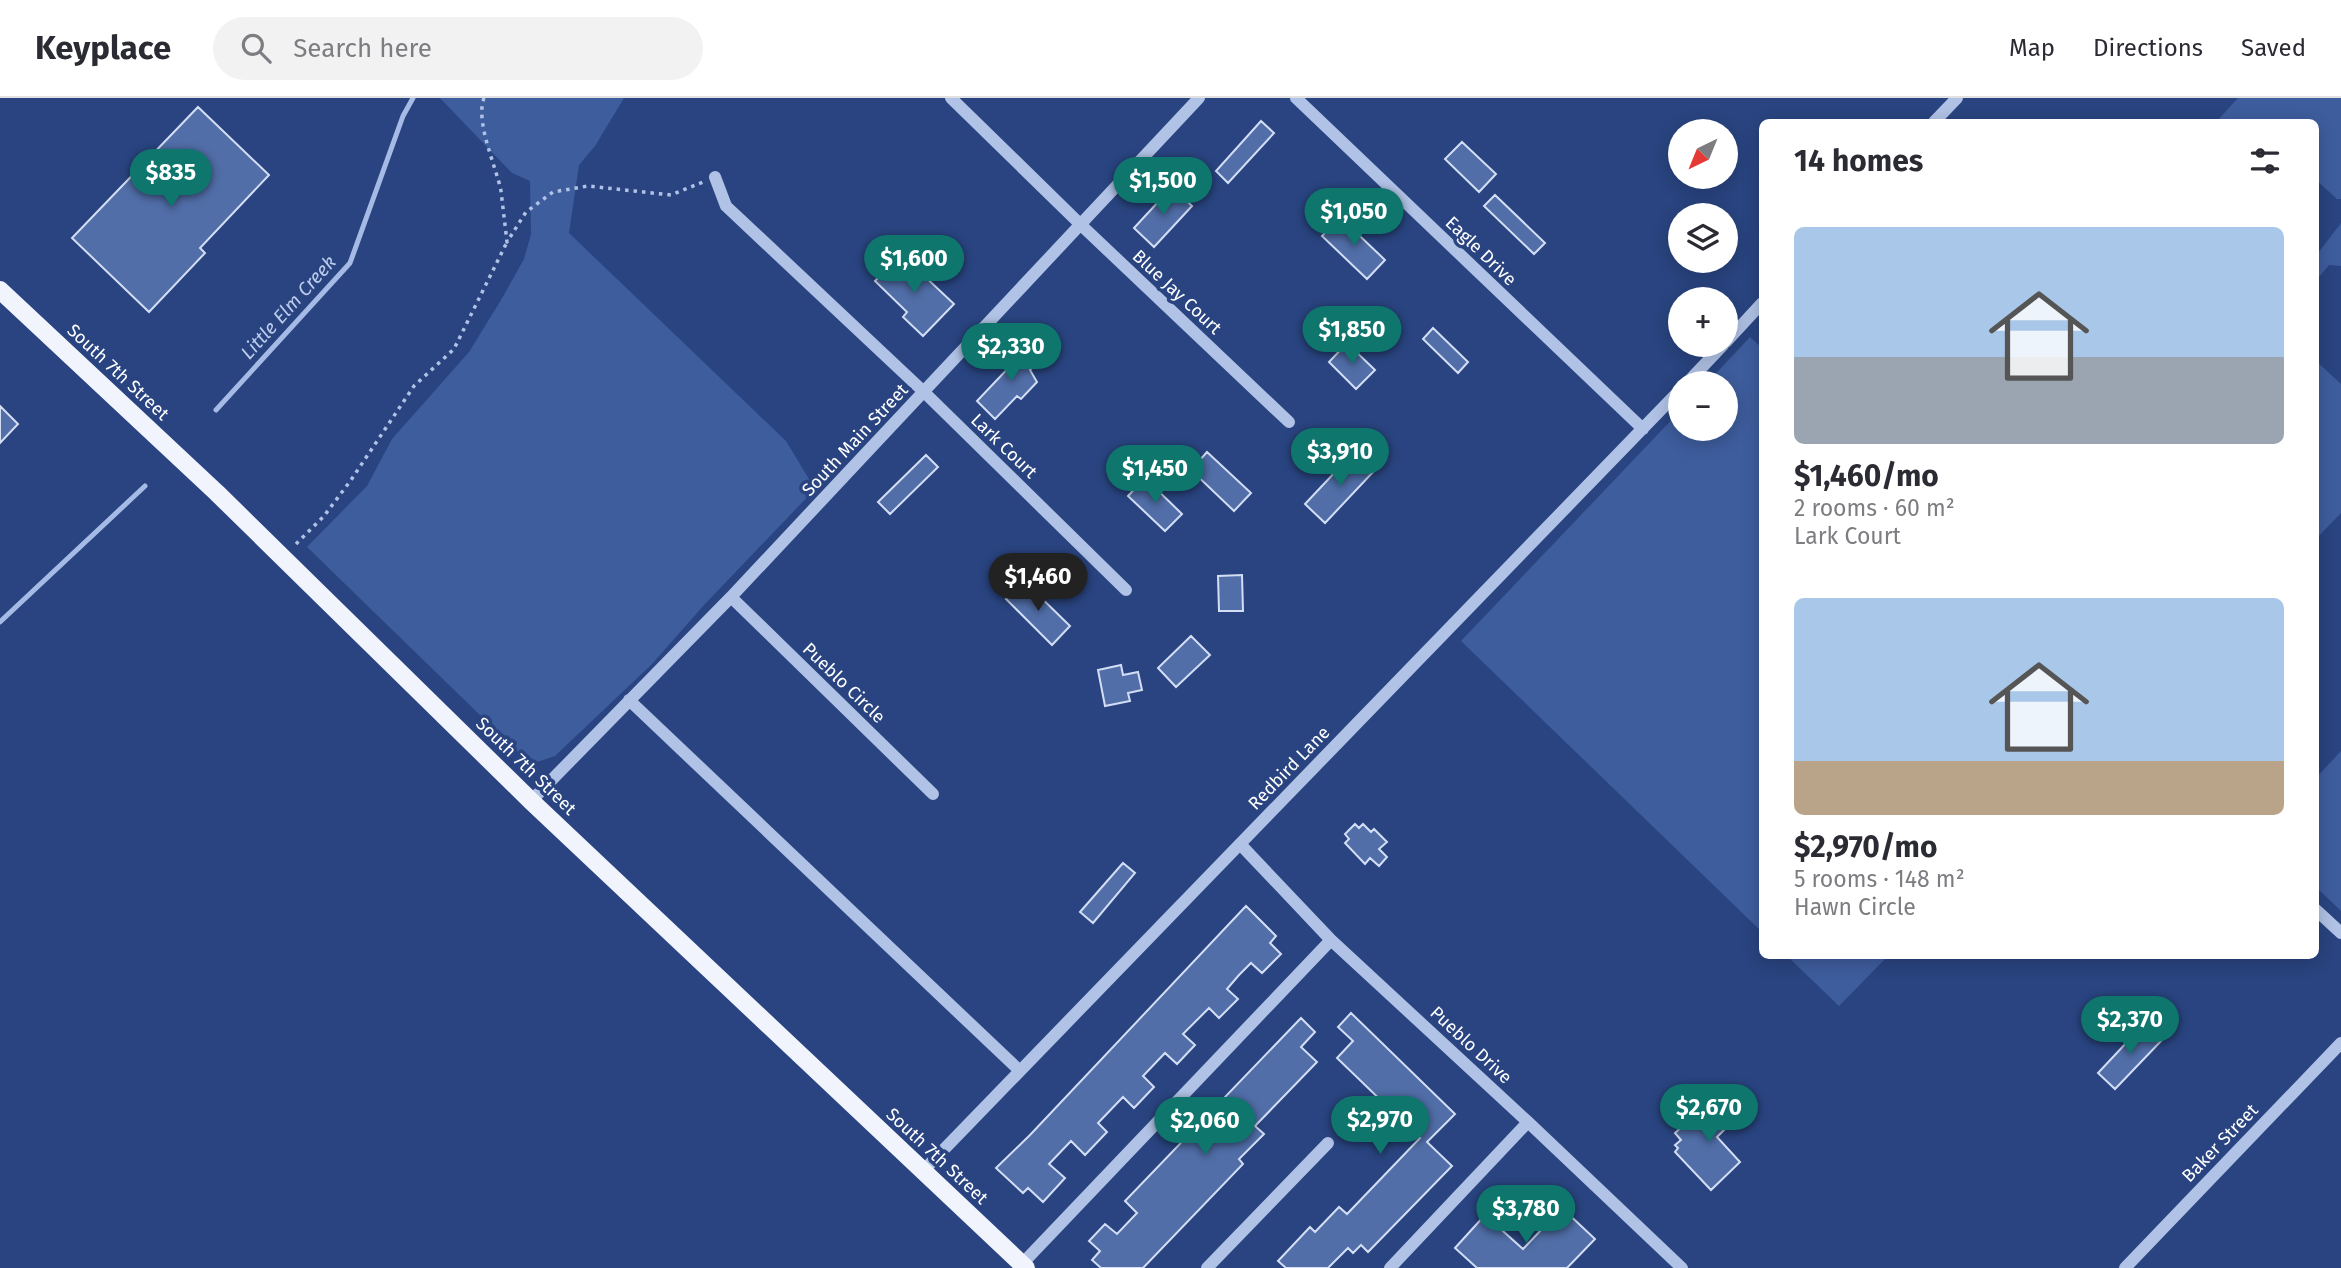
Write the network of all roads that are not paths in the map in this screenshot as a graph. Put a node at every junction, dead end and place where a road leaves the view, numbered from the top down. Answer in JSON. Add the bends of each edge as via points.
{"nodes":[{"id":1,"x":951,"y":98,"type":"edge"},
{"id":2,"x":1199,"y":98,"type":"edge"},
{"id":3,"x":1296,"y":98,"type":"edge"},
{"id":4,"x":1957,"y":98,"type":"edge"},
{"id":5,"x":1937,"y":119,"type":"edge"},
{"id":6,"x":715,"y":177,"type":"road end"},
{"id":7,"x":1080,"y":224,"type":"junction"},
{"id":8,"x":1,"y":292,"type":"edge"},
{"id":9,"x":1759,"y":306,"type":"edge"},
{"id":10,"x":1738,"y":328,"type":"edge"},
{"id":11,"x":1711,"y":357,"type":"edge"},
{"id":12,"x":1698,"y":371,"type":"edge"},
{"id":13,"x":924,"y":393,"type":"junction"},
{"id":14,"x":1668,"y":403,"type":"edge"},
{"id":15,"x":1289,"y":422,"type":"dead end"},
{"id":16,"x":1643,"y":429,"type":"junction"},
{"id":17,"x":1126,"y":590,"type":"dead end"},
{"id":18,"x":731,"y":597,"type":"junction"},
{"id":19,"x":629,"y":700,"type":"junction"},
{"id":20,"x":933,"y":794,"type":"dead end"},
{"id":21,"x":531,"y":801,"type":"junction"},
{"id":22,"x":1240,"y":844,"type":"junction"},
{"id":23,"x":2319,"y":913,"type":"edge"},
{"id":24,"x":2341,"y":933,"type":"edge"},
{"id":25,"x":1331,"y":940,"type":"junction"},
{"id":26,"x":2341,"y":1043,"type":"edge"},
{"id":27,"x":1020,"y":1071,"type":"junction"},
{"id":28,"x":1528,"y":1122,"type":"junction"},
{"id":29,"x":1328,"y":1143,"type":"dead end"},
{"id":30,"x":923,"y":1171,"type":"junction"},
{"id":31,"x":1024,"y":1266,"type":"edge"},
{"id":32,"x":1206,"y":1268,"type":"edge"},
{"id":33,"x":1390,"y":1268,"type":"edge"},
{"id":34,"x":1682,"y":1268,"type":"edge"},
{"id":35,"x":2125,"y":1268,"type":"edge"}],
"edges":[{"from":1,"to":7,"type":"street","name":"Blue Jay Court"},
{"from":2,"to":7,"type":"street","name":"South Main Street"},
{"from":3,"to":16,"type":"street","name":"Eagle Drive"},
{"from":4,"to":5,"type":"street"},
{"from":6,"to":13,"type":"street","name":"Lark Court","via":[[726,206]]},
{"from":7,"to":13,"type":"street","name":"South Main Street"},
{"from":7,"to":15,"type":"street","name":"Blue Jay Court"},
{"from":8,"to":21,"type":"main road","name":"South 7th Street","via":[[160,439]]},
{"from":9,"to":10,"type":"street"},
{"from":11,"to":12,"type":"street"},
{"from":13,"to":17,"type":"street","name":"Lark Court"},
{"from":13,"to":18,"type":"street","name":"South Main Street"},
{"from":14,"to":16,"type":"street","name":"Redbird Lane"},
{"from":16,"to":22,"type":"street","name":"Redbird Lane"},
{"from":18,"to":19,"type":"street","name":"South Main Street"},
{"from":18,"to":20,"type":"street","name":"Pueblo Circle"},
{"from":19,"to":21,"type":"street","name":"South Main Street"},
{"from":19,"to":27,"type":"street"},
{"from":21,"to":30,"type":"main road","name":"South 7th Street"},
{"from":22,"to":25,"type":"street","name":"Pueblo Drive"},
{"from":22,"to":27,"type":"street","name":"Redbird Lane"},
{"from":23,"to":24,"type":"street"},
{"from":25,"to":28,"type":"street","name":"Pueblo Drive"},
{"from":25,"to":31,"type":"street"},
{"from":26,"to":35,"type":"street","name":"Baker Street"},
{"from":27,"to":30,"type":"street","name":"Redbird Lane"},
{"from":28,"to":33,"type":"street"},
{"from":28,"to":34,"type":"street","name":"Pueblo Drive"},
{"from":29,"to":32,"type":"street"},
{"from":30,"to":31,"type":"main road","name":"South 7th Street"}]}
